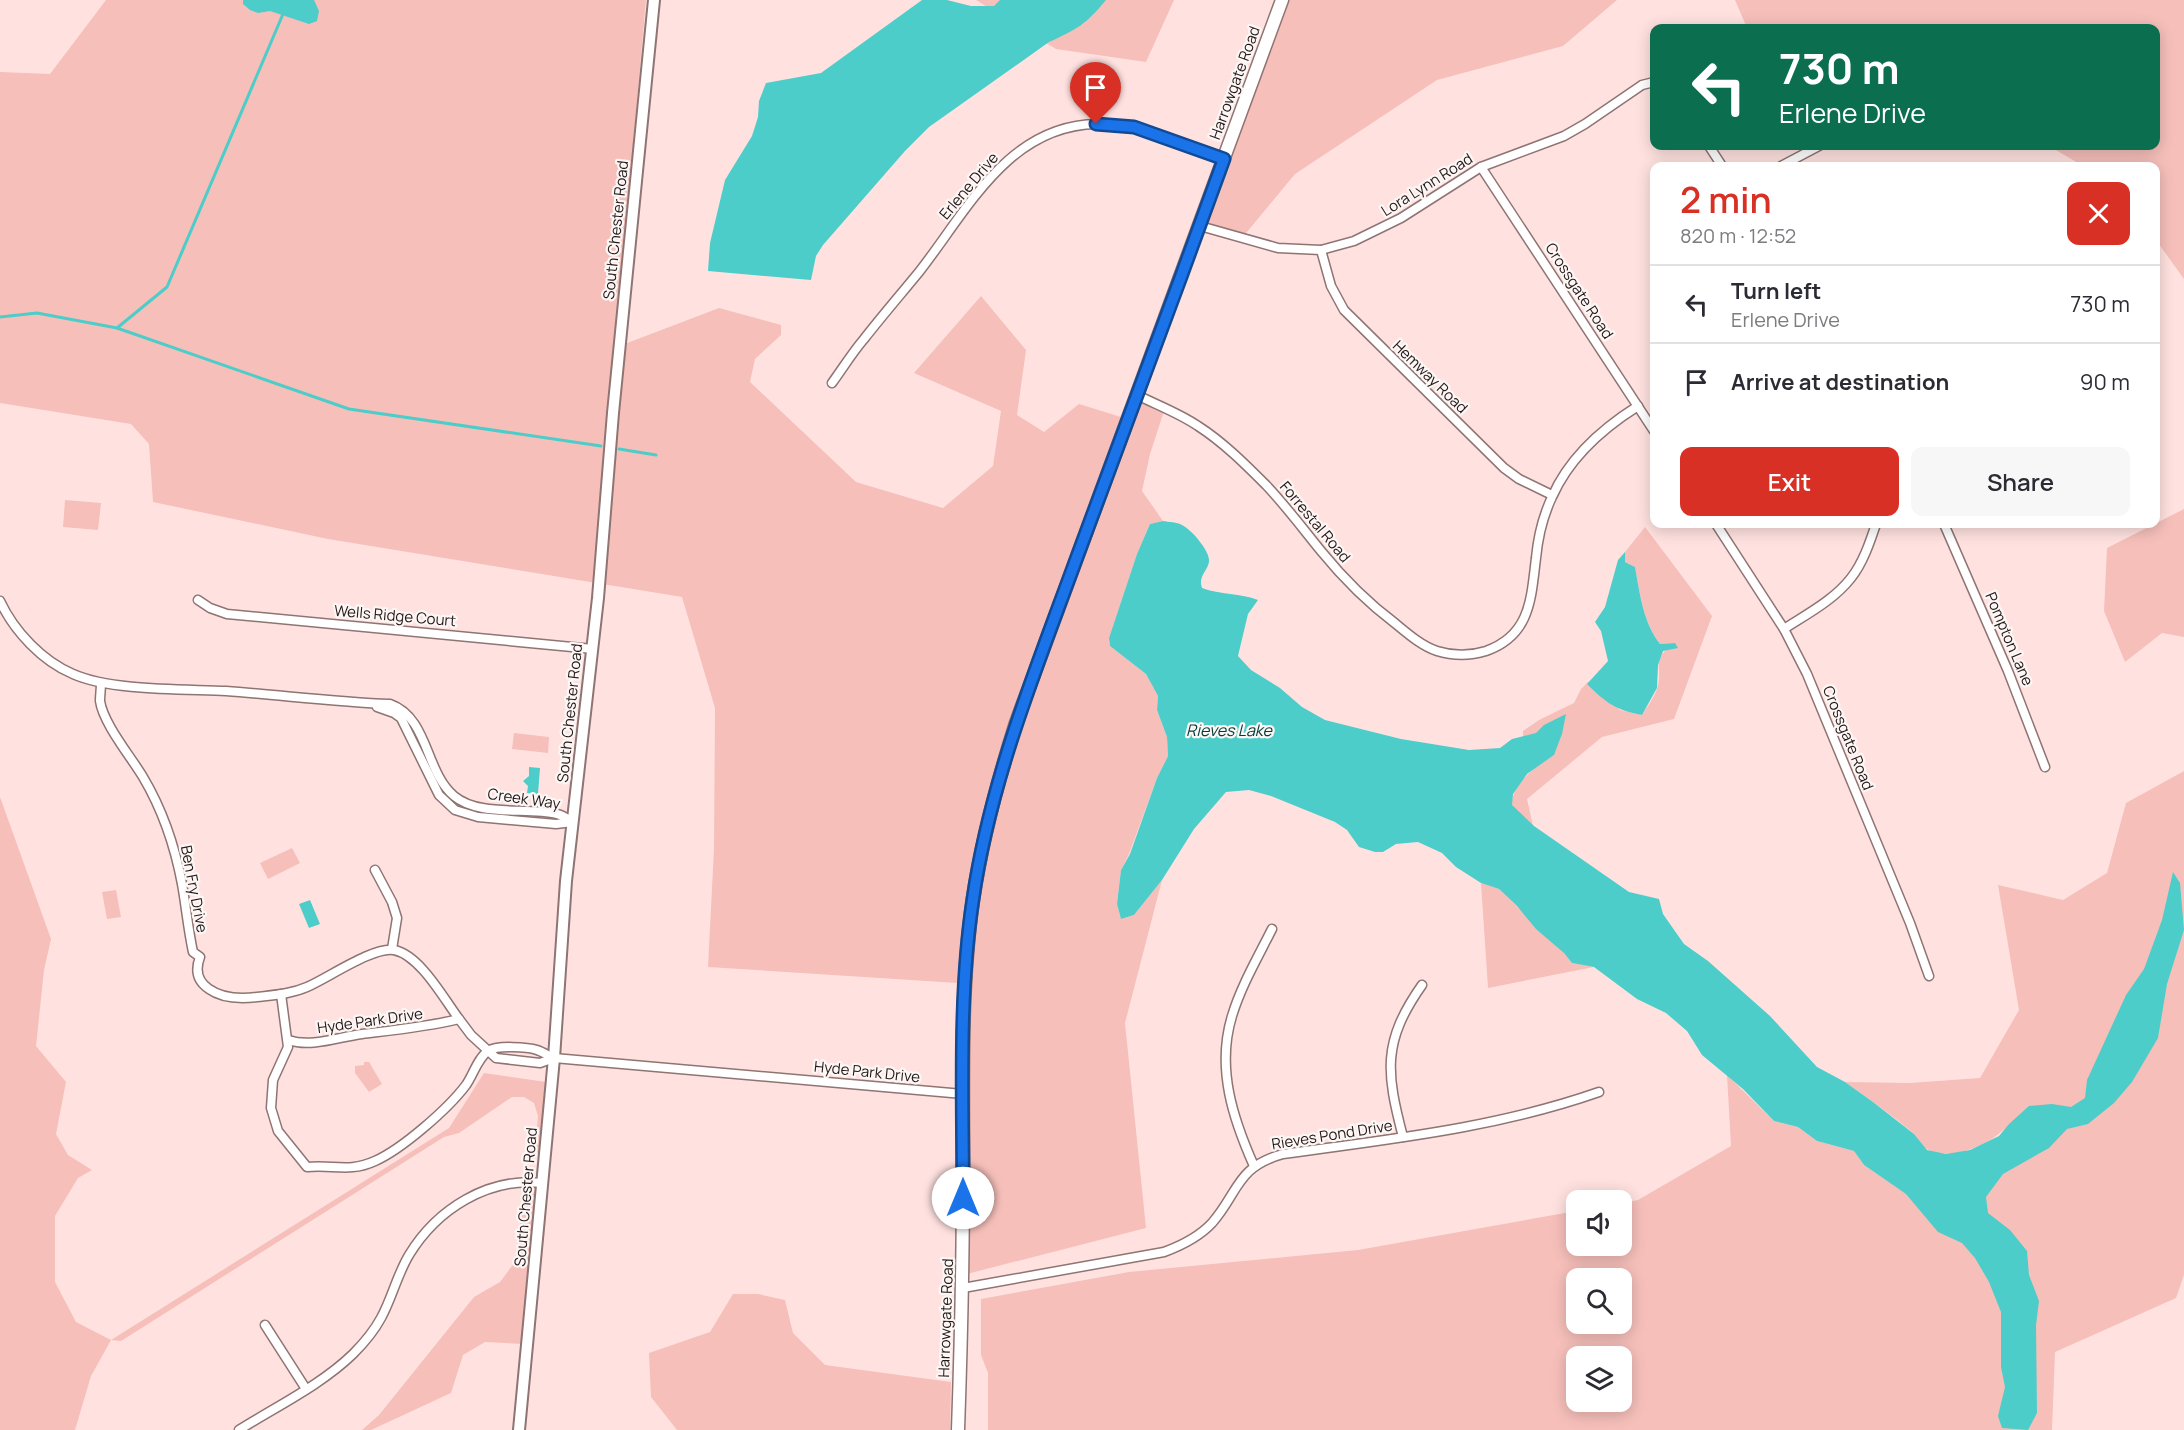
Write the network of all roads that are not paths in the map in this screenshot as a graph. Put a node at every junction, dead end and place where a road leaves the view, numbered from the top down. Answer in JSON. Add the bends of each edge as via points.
{"nodes":[{"id":1,"x":654,"y":0,"type":"edge"},
{"id":2,"x":1282,"y":0,"type":"edge"},
{"id":3,"x":1650,"y":83,"type":"edge"},
{"id":4,"x":1811,"y":150,"type":"edge"},
{"id":5,"x":1224,"y":159,"type":"junction"},
{"id":6,"x":1789,"y":162,"type":"edge"},
{"id":7,"x":1481,"y":167,"type":"junction"},
{"id":8,"x":1200,"y":226,"type":"junction"},
{"id":9,"x":1322,"y":250,"type":"junction"},
{"id":10,"x":832,"y":383,"type":"dead end"},
{"id":11,"x":1137,"y":395,"type":"junction"},
{"id":12,"x":1638,"y":406,"type":"junction"},
{"id":13,"x":1650,"y":424,"type":"edge"},
{"id":14,"x":1552,"y":495,"type":"junction"},
{"id":15,"x":1719,"y":528,"type":"edge"},
{"id":16,"x":1874,"y":528,"type":"edge"},
{"id":17,"x":1946,"y":528,"type":"edge"},
{"id":18,"x":198,"y":600,"type":"dead end"},
{"id":19,"x":0,"y":601,"type":"edge"},
{"id":20,"x":1784,"y":629,"type":"junction"},
{"id":21,"x":593,"y":649,"type":"junction"},
{"id":22,"x":101,"y":683,"type":"junction"},
{"id":23,"x":2044,"y":767,"type":"dead end"},
{"id":24,"x":573,"y":822,"type":"junction"},
{"id":25,"x":375,"y":870,"type":"dead end"},
{"id":26,"x":1272,"y":929,"type":"dead end"},
{"id":27,"x":392,"y":949,"type":"junction"},
{"id":28,"x":1929,"y":976,"type":"dead end"},
{"id":29,"x":1422,"y":985,"type":"dead end"},
{"id":30,"x":281,"y":994,"type":"junction"},
{"id":31,"x":459,"y":1019,"type":"junction"},
{"id":32,"x":288,"y":1040,"type":"junction"},
{"id":33,"x":487,"y":1052,"type":"junction"},
{"id":34,"x":554,"y":1058,"type":"junction"},
{"id":35,"x":1599,"y":1092,"type":"dead end"},
{"id":36,"x":963,"y":1094,"type":"junction"},
{"id":37,"x":1403,"y":1137,"type":"junction"},
{"id":38,"x":1254,"y":1166,"type":"junction"},
{"id":39,"x":542,"y":1183,"type":"junction"},
{"id":40,"x":963,"y":1288,"type":"junction"},
{"id":41,"x":265,"y":1325,"type":"dead end"},
{"id":42,"x":306,"y":1389,"type":"junction"},
{"id":43,"x":239,"y":1430,"type":"edge"},
{"id":44,"x":519,"y":1430,"type":"edge"},
{"id":45,"x":958,"y":1430,"type":"edge"}],
"edges":[{"from":1,"to":21,"type":"street","name":"South Chester Road"},
{"from":2,"to":5,"type":"main road","name":"Harrowgate Road"},
{"from":3,"to":7,"type":"street","name":"Lora Lynn Road","via":[[1564,136]]},
{"from":4,"to":6,"type":"street"},
{"from":5,"to":8,"type":"main road","name":"Harrowgate Road"},
{"from":5,"to":10,"type":"street","name":"Erlene Drive","via":[[1152,132],[1115,124],[1077,125],[1035,140],[989,179]]},
{"from":7,"to":9,"type":"street","name":"Lora Lynn Road","via":[[1381,229]]},
{"from":7,"to":12,"type":"street","name":"Crossgate Road"},
{"from":8,"to":9,"type":"street","name":"Lora Lynn Road","via":[[1278,248]]},
{"from":8,"to":11,"type":"main road","name":"Harrowgate Road"},
{"from":9,"to":14,"type":"street","name":"Hemway Road","via":[[1331,286],[1344,310],[1504,468]]},
{"from":11,"to":14,"type":"street","name":"Forrestal Road","via":[[1178,414],[1217,440],[1274,494],[1344,577],[1377,609],[1436,651],[1475,654],[1515,633],[1528,612],[1542,525]]},
{"from":11,"to":36,"type":"main road","name":"Harrowgate Road","via":[[1016,723],[986,831],[967,952]]},
{"from":12,"to":13,"type":"street","name":"Crossgate Road"},
{"from":12,"to":14,"type":"street","via":[[1589,444]]},
{"from":15,"to":20,"type":"street","name":"Crossgate Road"},
{"from":16,"to":20,"type":"street","via":[[1860,563],[1840,591]]},
{"from":17,"to":23,"type":"street","name":"Pompton Lane","via":[[2008,671]]},
{"from":18,"to":21,"type":"street","name":"Wells Ridge Court","via":[[227,614]]},
{"from":19,"to":22,"type":"street","name":"Creek Way","via":[[19,630],[53,662],[70,673]]},
{"from":20,"to":28,"type":"street","name":"Crossgate Road","via":[[1830,728]]},
{"from":21,"to":24,"type":"street","name":"South Chester Road"},
{"from":22,"to":24,"type":"street","name":"Creek Way","via":[[359,703],[387,710],[400,718],[439,795],[455,810],[478,817]]},
{"from":22,"to":30,"type":"street","name":"Ben Fry Drive","via":[[102,708],[143,778],[167,831],[180,876],[193,951],[200,957],[197,970],[202,983],[218,994],[243,999]]},
{"from":24,"to":34,"type":"street","name":"South Chester Road"},
{"from":25,"to":27,"type":"street","via":[[397,918]]},
{"from":26,"to":38,"type":"street","via":[[1232,1015],[1225,1051],[1230,1099]]},
{"from":27,"to":30,"type":"street"},
{"from":27,"to":31,"type":"street","via":[[421,966]]},
{"from":29,"to":37,"type":"street","via":[[1399,1023],[1391,1054],[1391,1077]]},
{"from":30,"to":32,"type":"street"},
{"from":31,"to":32,"type":"street","name":"Hyde Park Drive","via":[[304,1044]]},
{"from":31,"to":33,"type":"street"},
{"from":32,"to":33,"type":"street","via":[[271,1090],[273,1120],[307,1167],[358,1167],[387,1155],[440,1114]]},
{"from":33,"to":34,"type":"street","name":"Hyde Park Drive","via":[[496,1058],[540,1063]]},
{"from":33,"to":34,"type":"street","name":"Hyde Park Drive","via":[[496,1047],[537,1050]]},
{"from":34,"to":36,"type":"street","name":"Hyde Park Drive"},
{"from":34,"to":39,"type":"street","name":"South Chester Road"},
{"from":35,"to":37,"type":"street","name":"Rieves Pond Drive","via":[[1500,1121]]},
{"from":36,"to":40,"type":"main road","name":"Harrowgate Road"},
{"from":37,"to":38,"type":"street","name":"Rieves Pond Drive","via":[[1283,1154]]},
{"from":38,"to":40,"type":"street","name":"Rieves Pond Drive","via":[[1238,1182],[1214,1221],[1178,1247]]},
{"from":39,"to":42,"type":"street","via":[[524,1181],[491,1188],[449,1210],[408,1257],[370,1334],[353,1353]]},
{"from":39,"to":44,"type":"street","name":"South Chester Road"},
{"from":40,"to":45,"type":"main road","name":"Harrowgate Road"},
{"from":41,"to":42,"type":"street"},
{"from":42,"to":43,"type":"street"}]}
